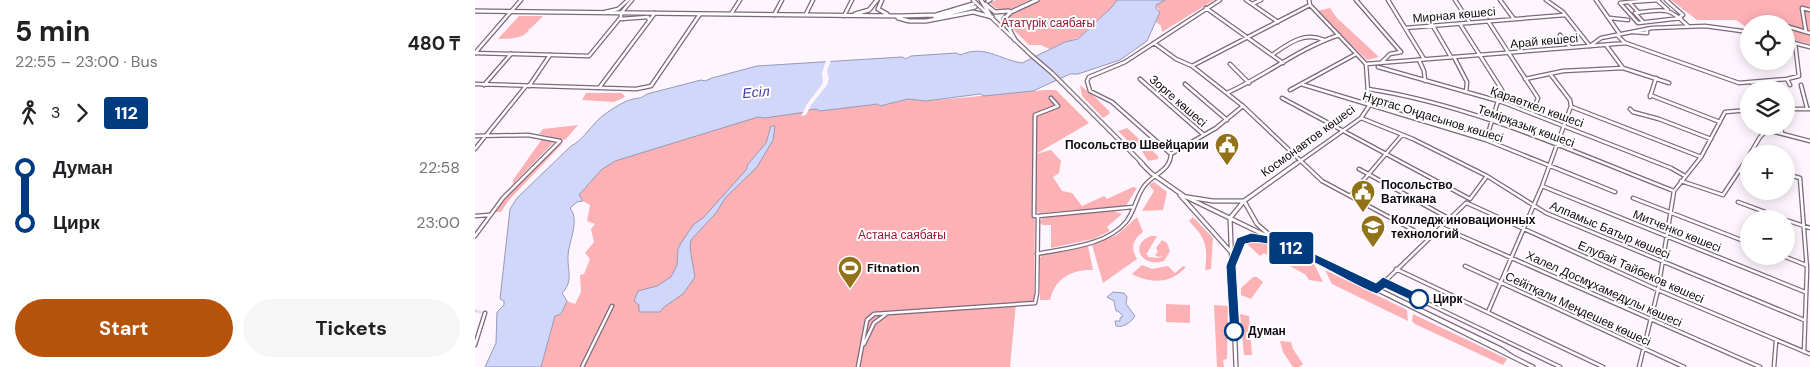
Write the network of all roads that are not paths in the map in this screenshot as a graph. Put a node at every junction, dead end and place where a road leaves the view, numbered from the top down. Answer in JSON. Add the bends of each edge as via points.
{"nodes":[{"id":1,"x":521,"y":0,"type":"edge"},
{"id":2,"x":630,"y":0,"type":"edge"},
{"id":3,"x":740,"y":0,"type":"edge"},
{"id":4,"x":782,"y":0,"type":"edge"},
{"id":5,"x":813,"y":0,"type":"edge"},
{"id":6,"x":853,"y":0,"type":"edge"},
{"id":7,"x":879,"y":0,"type":"edge"},
{"id":8,"x":981,"y":0,"type":"edge"},
{"id":9,"x":1035,"y":0,"type":"edge"},
{"id":10,"x":1220,"y":0,"type":"edge"},
{"id":11,"x":1246,"y":0,"type":"edge"},
{"id":12,"x":1261,"y":0,"type":"edge"},
{"id":13,"x":1309,"y":0,"type":"edge"},
{"id":14,"x":1356,"y":0,"type":"edge"},
{"id":15,"x":1388,"y":0,"type":"edge"},
{"id":16,"x":1455,"y":0,"type":"edge"},
{"id":17,"x":1500,"y":0,"type":"edge"},
{"id":18,"x":1546,"y":0,"type":"edge"},
{"id":19,"x":1596,"y":0,"type":"edge"},
{"id":20,"x":1658,"y":0,"type":"edge"},
{"id":21,"x":1666,"y":0,"type":"edge"},
{"id":22,"x":1629,"y":2,"type":"junction"},
{"id":23,"x":974,"y":3,"type":"edge"},
{"id":24,"x":985,"y":4,"type":"junction"},
{"id":25,"x":1252,"y":4,"type":"junction"},
{"id":26,"x":1310,"y":5,"type":"junction"},
{"id":27,"x":1206,"y":8,"type":"junction"},
{"id":28,"x":1667,"y":10,"type":"junction"},
{"id":29,"x":1679,"y":10,"type":"junction"},
{"id":30,"x":1810,"y":10,"type":"edge"},
{"id":31,"x":475,"y":11,"type":"edge"},
{"id":32,"x":511,"y":12,"type":"junction"},
{"id":33,"x":602,"y":12,"type":"junction"},
{"id":34,"x":1639,"y":12,"type":"junction"},
{"id":35,"x":1673,"y":12,"type":"junction"},
{"id":36,"x":621,"y":13,"type":"junction"},
{"id":37,"x":655,"y":13,"type":"junction"},
{"id":38,"x":1635,"y":13,"type":"junction"},
{"id":39,"x":700,"y":14,"type":"junction"},
{"id":40,"x":731,"y":14,"type":"junction"},
{"id":41,"x":774,"y":14,"type":"junction"},
{"id":42,"x":1629,"y":14,"type":"junction"},
{"id":43,"x":806,"y":15,"type":"junction"},
{"id":44,"x":852,"y":15,"type":"joint"},
{"id":45,"x":1565,"y":15,"type":"junction"},
{"id":46,"x":844,"y":16,"type":"junction"},
{"id":47,"x":893,"y":16,"type":"junction"},
{"id":48,"x":899,"y":16,"type":"junction"},
{"id":49,"x":991,"y":16,"type":"junction"},
{"id":50,"x":1680,"y":17,"type":"junction"},
{"id":51,"x":1609,"y":18,"type":"junction"},
{"id":52,"x":649,"y":19,"type":"junction"},
{"id":53,"x":1514,"y":19,"type":"junction"},
{"id":54,"x":1627,"y":20,"type":"dead end"},
{"id":55,"x":618,"y":21,"type":"junction"},
{"id":56,"x":1488,"y":21,"type":"junction"},
{"id":57,"x":1278,"y":22,"type":"junction"},
{"id":58,"x":1643,"y":22,"type":"junction"},
{"id":59,"x":1469,"y":23,"type":"junction"},
{"id":60,"x":1460,"y":24,"type":"junction"},
{"id":61,"x":1433,"y":26,"type":"junction"},
{"id":62,"x":1688,"y":26,"type":"junction"},
{"id":63,"x":1405,"y":28,"type":"junction"},
{"id":64,"x":1795,"y":29,"type":"edge"},
{"id":65,"x":1740,"y":30,"type":"edge"},
{"id":66,"x":1806,"y":32,"type":"junction"},
{"id":67,"x":1617,"y":33,"type":"junction"},
{"id":68,"x":1810,"y":33,"type":"edge"},
{"id":69,"x":1339,"y":35,"type":"junction"},
{"id":70,"x":1560,"y":35,"type":"dead end"},
{"id":71,"x":1249,"y":37,"type":"junction"},
{"id":72,"x":1015,"y":40,"type":"junction"},
{"id":73,"x":1324,"y":40,"type":"junction"},
{"id":74,"x":1154,"y":43,"type":"junction"},
{"id":75,"x":1626,"y":43,"type":"junction"},
{"id":76,"x":1795,"y":43,"type":"joint"},
{"id":77,"x":1606,"y":45,"type":"junction"},
{"id":78,"x":1590,"y":46,"type":"junction"},
{"id":79,"x":1570,"y":47,"type":"junction"},
{"id":80,"x":1810,"y":47,"type":"edge"},
{"id":81,"x":475,"y":53,"type":"edge"},
{"id":82,"x":1508,"y":53,"type":"junction"},
{"id":83,"x":511,"y":54,"type":"junction"},
{"id":84,"x":1272,"y":54,"type":"junction"},
{"id":85,"x":1356,"y":54,"type":"junction"},
{"id":86,"x":550,"y":55,"type":"junction"},
{"id":87,"x":1480,"y":55,"type":"junction"},
{"id":88,"x":1452,"y":57,"type":"junction"},
{"id":89,"x":1424,"y":59,"type":"junction"},
{"id":90,"x":1419,"y":60,"type":"junction"},
{"id":91,"x":1283,"y":63,"type":"junction"},
{"id":92,"x":1381,"y":63,"type":"junction"},
{"id":93,"x":1229,"y":64,"type":"dead end"},
{"id":94,"x":1366,"y":64,"type":"junction"},
{"id":95,"x":1192,"y":66,"type":"junction"},
{"id":96,"x":1378,"y":67,"type":"dead end"},
{"id":97,"x":1623,"y":68,"type":"junction"},
{"id":98,"x":1551,"y":75,"type":"junction"},
{"id":99,"x":1655,"y":78,"type":"junction"},
{"id":100,"x":1140,"y":79,"type":"dead end"},
{"id":101,"x":1525,"y":79,"type":"junction"},
{"id":102,"x":1787,"y":79,"type":"joint"},
{"id":103,"x":1778,"y":80,"type":"edge"},
{"id":104,"x":1425,"y":81,"type":"junction"},
{"id":105,"x":1249,"y":83,"type":"junction"},
{"id":106,"x":1669,"y":83,"type":"dead end"},
{"id":107,"x":1740,"y":83,"type":"edge"},
{"id":108,"x":475,"y":84,"type":"edge"},
{"id":109,"x":1185,"y":84,"type":"dead end"},
{"id":110,"x":1301,"y":84,"type":"junction"},
{"id":111,"x":484,"y":85,"type":"junction"},
{"id":112,"x":1801,"y":85,"type":"dead end"},
{"id":113,"x":527,"y":86,"type":"junction"},
{"id":114,"x":599,"y":88,"type":"junction"},
{"id":115,"x":1368,"y":89,"type":"junction"},
{"id":116,"x":1290,"y":90,"type":"dead end"},
{"id":117,"x":1466,"y":92,"type":"junction"},
{"id":118,"x":1227,"y":93,"type":"junction"},
{"id":119,"x":1051,"y":98,"type":"dead end"},
{"id":120,"x":1282,"y":98,"type":"dead end"},
{"id":121,"x":1497,"y":101,"type":"junction"},
{"id":122,"x":1502,"y":102,"type":"junction"},
{"id":123,"x":1243,"y":106,"type":"junction"},
{"id":124,"x":1369,"y":106,"type":"junction"},
{"id":125,"x":1571,"y":106,"type":"junction"},
{"id":126,"x":1630,"y":109,"type":"dead end"},
{"id":127,"x":1795,"y":109,"type":"edge"},
{"id":128,"x":1808,"y":109,"type":"edge"},
{"id":129,"x":1740,"y":110,"type":"edge"},
{"id":130,"x":1532,"y":113,"type":"junction"},
{"id":131,"x":1361,"y":118,"type":"junction"},
{"id":132,"x":1227,"y":120,"type":"junction"},
{"id":133,"x":1493,"y":121,"type":"junction"},
{"id":134,"x":1720,"y":122,"type":"junction"},
{"id":135,"x":1563,"y":126,"type":"junction"},
{"id":136,"x":1344,"y":130,"type":"junction"},
{"id":137,"x":485,"y":135,"type":"junction"},
{"id":138,"x":1204,"y":135,"type":"junction"},
{"id":139,"x":1403,"y":135,"type":"junction"},
{"id":140,"x":1788,"y":135,"type":"edge"},
{"id":141,"x":475,"y":136,"type":"edge"},
{"id":142,"x":1711,"y":139,"type":"junction"},
{"id":143,"x":1486,"y":141,"type":"junction"},
{"id":144,"x":1810,"y":142,"type":"edge"},
{"id":145,"x":1557,"y":146,"type":"junction"},
{"id":146,"x":475,"y":149,"type":"edge"},
{"id":147,"x":1171,"y":154,"type":"junction"},
{"id":148,"x":1387,"y":155,"type":"junction"},
{"id":149,"x":1701,"y":157,"type":"junction"},
{"id":150,"x":1299,"y":161,"type":"junction"},
{"id":151,"x":1549,"y":166,"type":"junction"},
{"id":152,"x":1359,"y":168,"type":"dead end"},
{"id":153,"x":1740,"y":172,"type":"edge"},
{"id":154,"x":1370,"y":175,"type":"junction"},
{"id":155,"x":1156,"y":176,"type":"junction"},
{"id":156,"x":1487,"y":176,"type":"junction"},
{"id":157,"x":1685,"y":176,"type":"junction"},
{"id":158,"x":1795,"y":177,"type":"edge"},
{"id":159,"x":1681,"y":180,"type":"junction"},
{"id":160,"x":1542,"y":186,"type":"junction"},
{"id":161,"x":1172,"y":188,"type":"junction"},
{"id":162,"x":1674,"y":191,"type":"junction"},
{"id":163,"x":1615,"y":192,"type":"dead end"},
{"id":164,"x":1184,"y":196,"type":"junction"},
{"id":165,"x":1349,"y":196,"type":"junction"},
{"id":166,"x":1633,"y":198,"type":"dead end"},
{"id":167,"x":1470,"y":199,"type":"junction"},
{"id":168,"x":1244,"y":201,"type":"junction"},
{"id":169,"x":1738,"y":202,"type":"dead end"},
{"id":170,"x":1467,"y":203,"type":"junction"},
{"id":171,"x":1533,"y":204,"type":"junction"},
{"id":172,"x":1133,"y":207,"type":"junction"},
{"id":173,"x":1760,"y":210,"type":"edge"},
{"id":174,"x":1672,"y":213,"type":"junction"},
{"id":175,"x":489,"y":215,"type":"junction"},
{"id":176,"x":475,"y":216,"type":"edge"},
{"id":177,"x":1038,"y":216,"type":"junction"},
{"id":178,"x":1231,"y":218,"type":"junction"},
{"id":179,"x":1450,"y":219,"type":"junction"},
{"id":180,"x":1795,"y":223,"type":"edge"},
{"id":181,"x":1804,"y":226,"type":"junction"},
{"id":182,"x":1441,"y":227,"type":"junction"},
{"id":183,"x":1810,"y":228,"type":"edge"},
{"id":184,"x":1522,"y":229,"type":"junction"},
{"id":185,"x":475,"y":236,"type":"edge"},
{"id":186,"x":1668,"y":237,"type":"junction"},
{"id":187,"x":1428,"y":238,"type":"junction"},
{"id":188,"x":1740,"y":239,"type":"edge"},
{"id":189,"x":1276,"y":240,"type":"junction"},
{"id":190,"x":1230,"y":251,"type":"junction"},
{"id":191,"x":1037,"y":254,"type":"junction"},
{"id":192,"x":1511,"y":258,"type":"junction"},
{"id":193,"x":1795,"y":261,"type":"edge"},
{"id":194,"x":1663,"y":262,"type":"junction"},
{"id":195,"x":1806,"y":265,"type":"junction"},
{"id":196,"x":1231,"y":266,"type":"junction"},
{"id":197,"x":1465,"y":266,"type":"dead end"},
{"id":198,"x":1396,"y":269,"type":"junction"},
{"id":199,"x":1383,"y":282,"type":"junction"},
{"id":200,"x":1502,"y":284,"type":"junction"},
{"id":201,"x":1377,"y":289,"type":"junction"},
{"id":202,"x":1658,"y":290,"type":"junction"},
{"id":203,"x":1805,"y":292,"type":"junction"},
{"id":204,"x":612,"y":306,"type":"dead end"},
{"id":205,"x":1488,"y":312,"type":"junction"},
{"id":206,"x":485,"y":313,"type":"dead end"},
{"id":207,"x":890,"y":314,"type":"junction"},
{"id":208,"x":1651,"y":320,"type":"junction"},
{"id":209,"x":1804,"y":320,"type":"junction"},
{"id":210,"x":1777,"y":340,"type":"junction"},
{"id":211,"x":475,"y":345,"type":"edge"},
{"id":212,"x":862,"y":348,"type":"junction"},
{"id":213,"x":1643,"y":349,"type":"junction"},
{"id":214,"x":1805,"y":352,"type":"junction"},
{"id":215,"x":1810,"y":354,"type":"edge"},
{"id":216,"x":582,"y":367,"type":"edge"},
{"id":217,"x":858,"y":367,"type":"edge"},
{"id":218,"x":1236,"y":367,"type":"edge"},
{"id":219,"x":1533,"y":367,"type":"edge"},
{"id":220,"x":1560,"y":367,"type":"edge"},
{"id":221,"x":1603,"y":367,"type":"edge"},
{"id":222,"x":1639,"y":367,"type":"edge"},
{"id":223,"x":1684,"y":367,"type":"edge"},
{"id":224,"x":1760,"y":367,"type":"edge"},
{"id":225,"x":1774,"y":367,"type":"edge"}],
"edges":[{"from":1,"to":32,"type":"main road"},
{"from":2,"to":33,"type":"main road","via":[[618,9]]},
{"from":2,"to":36,"type":"main road"},
{"from":3,"to":40,"type":"street"},
{"from":4,"to":41,"type":"street"},
{"from":5,"to":43,"type":"street"},
{"from":6,"to":46,"type":"street"},
{"from":7,"to":44,"type":"main road","via":[[869,12]]},
{"from":7,"to":48,"type":"main road","via":[[880,12]]},
{"from":8,"to":24,"type":"main road"},
{"from":9,"to":24,"type":"main road","via":[[1003,13],[993,11]]},
{"from":9,"to":72,"type":"main road","via":[[1004,19]]},
{"from":10,"to":27,"type":"street"},
{"from":11,"to":25,"type":"street"},
{"from":12,"to":25,"type":"street"},
{"from":13,"to":26,"type":"street"},
{"from":14,"to":92,"type":"street","via":[[1401,52],[1390,54]]},
{"from":15,"to":63,"type":"street"},
{"from":16,"to":59,"type":"street"},
{"from":17,"to":53,"type":"street"},
{"from":18,"to":45,"type":"street"},
{"from":19,"to":51,"type":"street"},
{"from":20,"to":22,"type":"street"},
{"from":20,"to":28,"type":"street"},
{"from":21,"to":29,"type":"street"},
{"from":22,"to":34,"type":"street"},
{"from":22,"to":42,"type":"street","via":[[1620,3]]},
{"from":23,"to":47,"type":"main road","via":[[935,17]]},
{"from":23,"to":48,"type":"main road","via":[[936,15]]},
{"from":23,"to":49,"type":"main road"},
{"from":24,"to":49,"type":"main road"},
{"from":25,"to":57,"type":"street"},
{"from":26,"to":57,"type":"street"},
{"from":26,"to":69,"type":"street"},
{"from":27,"to":71,"type":"street"},
{"from":27,"to":74,"type":"street"},
{"from":28,"to":34,"type":"street"},
{"from":28,"to":35,"type":"street"},
{"from":29,"to":35,"type":"street"},
{"from":29,"to":50,"type":"street","via":[[1683,15]]},
{"from":30,"to":66,"type":"street","via":[[1802,8]]},
{"from":31,"to":32,"type":"main road"},
{"from":32,"to":33,"type":"main road"},
{"from":32,"to":81,"type":"main road"},
{"from":33,"to":36,"type":"main road"},
{"from":34,"to":38,"type":"street"},
{"from":35,"to":50,"type":"street"},
{"from":36,"to":37,"type":"main road"},
{"from":36,"to":55,"type":"main road"},
{"from":37,"to":39,"type":"main road"},
{"from":37,"to":52,"type":"street"},
{"from":38,"to":42,"type":"street"},
{"from":38,"to":58,"type":"street"},
{"from":39,"to":40,"type":"main road"},
{"from":39,"to":114,"type":"street","via":[[651,86]]},
{"from":40,"to":41,"type":"main road"},
{"from":41,"to":43,"type":"main road"},
{"from":42,"to":58,"type":"street","via":[[1636,22]]},
{"from":43,"to":46,"type":"main road"},
{"from":44,"to":46,"type":"main road"},
{"from":45,"to":53,"type":"street","name":"Мирная көшесі"},
{"from":45,"to":78,"type":"street"},
{"from":46,"to":47,"type":"main road"},
{"from":47,"to":48,"type":"main road"},
{"from":47,"to":49,"type":"main road","via":[[909,21],[977,12]]},
{"from":49,"to":72,"type":"main road"},
{"from":50,"to":58,"type":"street"},
{"from":50,"to":62,"type":"street"},
{"from":51,"to":54,"type":"street"},
{"from":51,"to":67,"type":"street"},
{"from":52,"to":55,"type":"street","via":[[624,17]]},
{"from":52,"to":114,"type":"street"},
{"from":53,"to":56,"type":"street","name":"Мирная көшесі"},
{"from":55,"to":86,"type":"main road","via":[[592,54]]},
{"from":56,"to":59,"type":"street","name":"Мирная көшесі"},
{"from":56,"to":82,"type":"street"},
{"from":57,"to":71,"type":"street"},
{"from":59,"to":60,"type":"street","name":"Мирная көшесі"},
{"from":60,"to":61,"type":"street","name":"Мирная көшесі"},
{"from":60,"to":87,"type":"street"},
{"from":61,"to":63,"type":"street","name":"Мирная көшесі"},
{"from":61,"to":88,"type":"street"},
{"from":62,"to":65,"type":"main road","name":"Арай көшесі"},
{"from":62,"to":67,"type":"main road","name":"Арай көшесі"},
{"from":63,"to":89,"type":"street"},
{"from":64,"to":66,"type":"street"},
{"from":66,"to":68,"type":"street"},
{"from":67,"to":75,"type":"street"},
{"from":67,"to":78,"type":"main road","name":"Арай көшесі"},
{"from":69,"to":73,"type":"street"},
{"from":69,"to":85,"type":"street"},
{"from":70,"to":79,"type":"street"},
{"from":71,"to":84,"type":"street"},
{"from":71,"to":95,"type":"street"},
{"from":72,"to":155,"type":"main road"},
{"from":73,"to":84,"type":"street","via":[[1306,35]]},
{"from":73,"to":91,"type":"street"},
{"from":74,"to":95,"type":"street","via":[[1177,60]]},
{"from":74,"to":147,"type":"street","via":[[1125,62],[1093,74],[1087,81],[1090,91],[1112,102]]},
{"from":75,"to":77,"type":"street"},
{"from":75,"to":107,"type":"street"},
{"from":76,"to":80,"type":"main road"},
{"from":76,"to":102,"type":"street","via":[[1800,73]]},
{"from":77,"to":78,"type":"street"},
{"from":77,"to":97,"type":"street"},
{"from":78,"to":79,"type":"main road","name":"Арай көшесі"},
{"from":79,"to":82,"type":"main road","name":"Арай көшесі"},
{"from":81,"to":83,"type":"main road"},
{"from":82,"to":87,"type":"main road","name":"Арай көшесі"},
{"from":82,"to":101,"type":"street"},
{"from":83,"to":86,"type":"main road"},
{"from":83,"to":111,"type":"street"},
{"from":84,"to":91,"type":"street"},
{"from":85,"to":94,"type":"street"},
{"from":85,"to":110,"type":"street"},
{"from":86,"to":113,"type":"street"},
{"from":87,"to":88,"type":"main road","name":"Арай көшесі"},
{"from":87,"to":122,"type":"street","via":[[1502,90]]},
{"from":88,"to":89,"type":"main road","name":"Арай көшесі"},
{"from":88,"to":117,"type":"street","via":[[1467,82]]},
{"from":89,"to":90,"type":"main road","name":"Арай көшесі"},
{"from":90,"to":92,"type":"main road","name":"Арай көшесі"},
{"from":90,"to":104,"type":"street"},
{"from":91,"to":105,"type":"street"},
{"from":92,"to":94,"type":"main road","name":"Арай көшесі"},
{"from":93,"to":105,"type":"street"},
{"from":94,"to":115,"type":"main road","name":"Космонавтов көшесі"},
{"from":95,"to":118,"type":"street"},
{"from":96,"to":104,"type":"street","name":"Қараөткел көшесі"},
{"from":97,"to":98,"type":"street","via":[[1563,71]]},
{"from":97,"to":99,"type":"street"},
{"from":98,"to":101,"type":"street"},
{"from":98,"to":125,"type":"street"},
{"from":99,"to":106,"type":"street"},
{"from":99,"to":134,"type":"street","via":[[1650,96]]},
{"from":100,"to":138,"type":"street","name":"Зорге көшесі"},
{"from":101,"to":130,"type":"street","via":[[1538,98]]},
{"from":102,"to":103,"type":"street"},
{"from":104,"to":117,"type":"street","name":"Қараөткел көшесі"},
{"from":105,"to":118,"type":"street"},
{"from":108,"to":111,"type":"street"},
{"from":109,"to":132,"type":"street"},
{"from":110,"to":116,"type":"street"},
{"from":110,"to":124,"type":"street","name":"Нұртас Оңдасынов көшесі"},
{"from":111,"to":113,"type":"street"},
{"from":112,"to":128,"type":"street"},
{"from":113,"to":114,"type":"street"},
{"from":113,"to":137,"type":"street"},
{"from":115,"to":124,"type":"main road","name":"Космонавтов көшесі"},
{"from":115,"to":133,"type":"street","name":"Темірқазық көшесі","via":[[1395,92]]},
{"from":117,"to":121,"type":"street","name":"Қараөткел көшесі"},
{"from":118,"to":123,"type":"street"},
{"from":119,"to":177,"type":"street","via":[[1058,106],[1035,116],[1034,216]]},
{"from":120,"to":136,"type":"street"},
{"from":121,"to":122,"type":"street","name":"Қараөткел көшесі"},
{"from":121,"to":133,"type":"street"},
{"from":122,"to":130,"type":"street","name":"Қараөткел көшесі"},
{"from":123,"to":132,"type":"street"},
{"from":123,"to":150,"type":"street"},
{"from":124,"to":131,"type":"main road","name":"Космонавтов көшесі"},
{"from":124,"to":143,"type":"street","name":"Нұртас Оңдасынов көшесі"},
{"from":125,"to":135,"type":"street"},
{"from":125,"to":149,"type":"street"},
{"from":126,"to":142,"type":"street"},
{"from":127,"to":128,"type":"street"},
{"from":129,"to":134,"type":"street","via":[[1727,111]]},
{"from":130,"to":135,"type":"street","name":"Қараөткел көшесі"},
{"from":131,"to":136,"type":"main road","name":"Космонавтов көшесі"},
{"from":131,"to":139,"type":"street","name":"Алпамыс Батыр көшесі"},
{"from":132,"to":138,"type":"street"},
{"from":133,"to":143,"type":"street"},
{"from":133,"to":145,"type":"street","name":"Темірқазық көшесі"},
{"from":134,"to":142,"type":"street"},
{"from":135,"to":145,"type":"street"},
{"from":135,"to":157,"type":"street","name":"Қараөткел көшесі"},
{"from":136,"to":148,"type":"street"},
{"from":136,"to":150,"type":"main road","name":"Космонавтов көшесі"},
{"from":137,"to":141,"type":"street"},
{"from":137,"to":146,"type":"street"},
{"from":137,"to":175,"type":"street","via":[[528,135],[560,141],[517,182]]},
{"from":138,"to":147,"type":"street"},
{"from":139,"to":148,"type":"street"},
{"from":139,"to":156,"type":"street","name":"Алпамыс Батыр көшесі"},
{"from":140,"to":144,"type":"street"},
{"from":142,"to":149,"type":"street"},
{"from":143,"to":151,"type":"street","name":"Нұртас Оңдасынов көшесі"},
{"from":145,"to":151,"type":"street"},
{"from":145,"to":162,"type":"street","name":"Темірқазық көшесі"},
{"from":147,"to":155,"type":"street","via":[[1168,166]]},
{"from":148,"to":154,"type":"street"},
{"from":148,"to":167,"type":"street"},
{"from":149,"to":157,"type":"street"},
{"from":150,"to":165,"type":"street","via":[[1322,181]]},
{"from":150,"to":168,"type":"main road","name":"Космонавтов көшесі"},
{"from":151,"to":160,"type":"street"},
{"from":151,"to":163,"type":"street","name":"Нұртас Оңдасынов көшесі"},
{"from":152,"to":154,"type":"street"},
{"from":153,"to":159,"type":"street","via":[[1721,196]]},
{"from":154,"to":165,"type":"street"},
{"from":154,"to":179,"type":"street"},
{"from":155,"to":161,"type":"main road"},
{"from":155,"to":172,"type":"street","via":[[1145,184]]},
{"from":156,"to":167,"type":"street"},
{"from":156,"to":171,"type":"street","name":"Алпамыс Батыр көшесі"},
{"from":157,"to":159,"type":"street"},
{"from":158,"to":181,"type":"street","via":[[1800,178]]},
{"from":159,"to":162,"type":"street"},
{"from":160,"to":171,"type":"street"},
{"from":160,"to":186,"type":"street","name":"Митченко көшесі"},
{"from":161,"to":164,"type":"main road"},
{"from":161,"to":190,"type":"main road"},
{"from":162,"to":174,"type":"street"},
{"from":164,"to":168,"type":"main road","via":[[1213,201]]},
{"from":164,"to":178,"type":"main road"},
{"from":165,"to":187,"type":"street"},
{"from":166,"to":174,"type":"street"},
{"from":167,"to":170,"type":"street"},
{"from":168,"to":178,"type":"main road","name":"Космонавтов көшесі"},
{"from":168,"to":189,"type":"main road","via":[[1257,224]]},
{"from":169,"to":173,"type":"street"},
{"from":170,"to":179,"type":"street"},
{"from":170,"to":184,"type":"street","name":"Елубай Тайбеков көшесі"},
{"from":171,"to":184,"type":"street"},
{"from":171,"to":194,"type":"street","name":"Алпамыс Батыр көшесі","via":[[1546,213]]},
{"from":172,"to":177,"type":"street"},
{"from":172,"to":191,"type":"street","via":[[1126,222],[1104,238]]},
{"from":174,"to":186,"type":"street"},
{"from":174,"to":188,"type":"street"},
{"from":175,"to":176,"type":"street"},
{"from":175,"to":185,"type":"street"},
{"from":177,"to":191,"type":"street"},
{"from":178,"to":189,"type":"main road"},
{"from":178,"to":190,"type":"main road"},
{"from":179,"to":182,"type":"street"},
{"from":180,"to":181,"type":"street"},
{"from":181,"to":183,"type":"street"},
{"from":181,"to":195,"type":"street"},
{"from":182,"to":187,"type":"street"},
{"from":182,"to":192,"type":"street","name":"Халел Досмұхамедұлы көшесі"},
{"from":184,"to":192,"type":"street"},
{"from":184,"to":202,"type":"street","name":"Елубай Тайбеков көшесі"},
{"from":186,"to":194,"type":"street"},
{"from":186,"to":203,"type":"street","name":"Митченко көшесі"},
{"from":187,"to":198,"type":"street"},
{"from":189,"to":196,"type":"main road","via":[[1251,238],[1241,241]]},
{"from":189,"to":201,"type":"main road"},
{"from":190,"to":196,"type":"main road"},
{"from":191,"to":207,"type":"street","via":[[1037,299],[1032,304]]},
{"from":192,"to":200,"type":"street"},
{"from":192,"to":208,"type":"street","name":"Халел Досмұхамедұлы көшесі"},
{"from":193,"to":195,"type":"street"},
{"from":194,"to":202,"type":"street"},
{"from":194,"to":209,"type":"street","name":"Алпамыс Батыр көшесі"},
{"from":195,"to":203,"type":"street"},
{"from":196,"to":218,"type":"main road"},
{"from":197,"to":200,"type":"street","name":"Сейітқали Меңдешев көшесі"},
{"from":198,"to":199,"type":"street"},
{"from":198,"to":205,"type":"street"},
{"from":199,"to":201,"type":"street"},
{"from":199,"to":220,"type":"street"},
{"from":200,"to":205,"type":"street"},
{"from":200,"to":213,"type":"street","name":"Сейітқали Меңдешев көшесі"},
{"from":201,"to":219,"type":"main road"},
{"from":202,"to":208,"type":"street"},
{"from":202,"to":210,"type":"street","name":"Елубай Тайбеков көшесі"},
{"from":203,"to":209,"type":"street"},
{"from":204,"to":216,"type":"street"},
{"from":205,"to":221,"type":"street"},
{"from":206,"to":211,"type":"street"},
{"from":207,"to":212,"type":"street","via":[[877,320]]},
{"from":207,"to":212,"type":"street","via":[[869,317]]},
{"from":208,"to":213,"type":"street"},
{"from":208,"to":224,"type":"street","name":"Халел Досмұхамедұлы көшесі"},
{"from":209,"to":214,"type":"street"},
{"from":210,"to":214,"type":"street","name":"Елубай Тайбеков көшесі"},
{"from":210,"to":225,"type":"street"},
{"from":212,"to":217,"type":"street"},
{"from":213,"to":222,"type":"street"},
{"from":213,"to":223,"type":"street","name":"Сейітқали Меңдешев көшесі"},
{"from":214,"to":215,"type":"street","name":"Елубай Тайбеков көшесі"}]}
